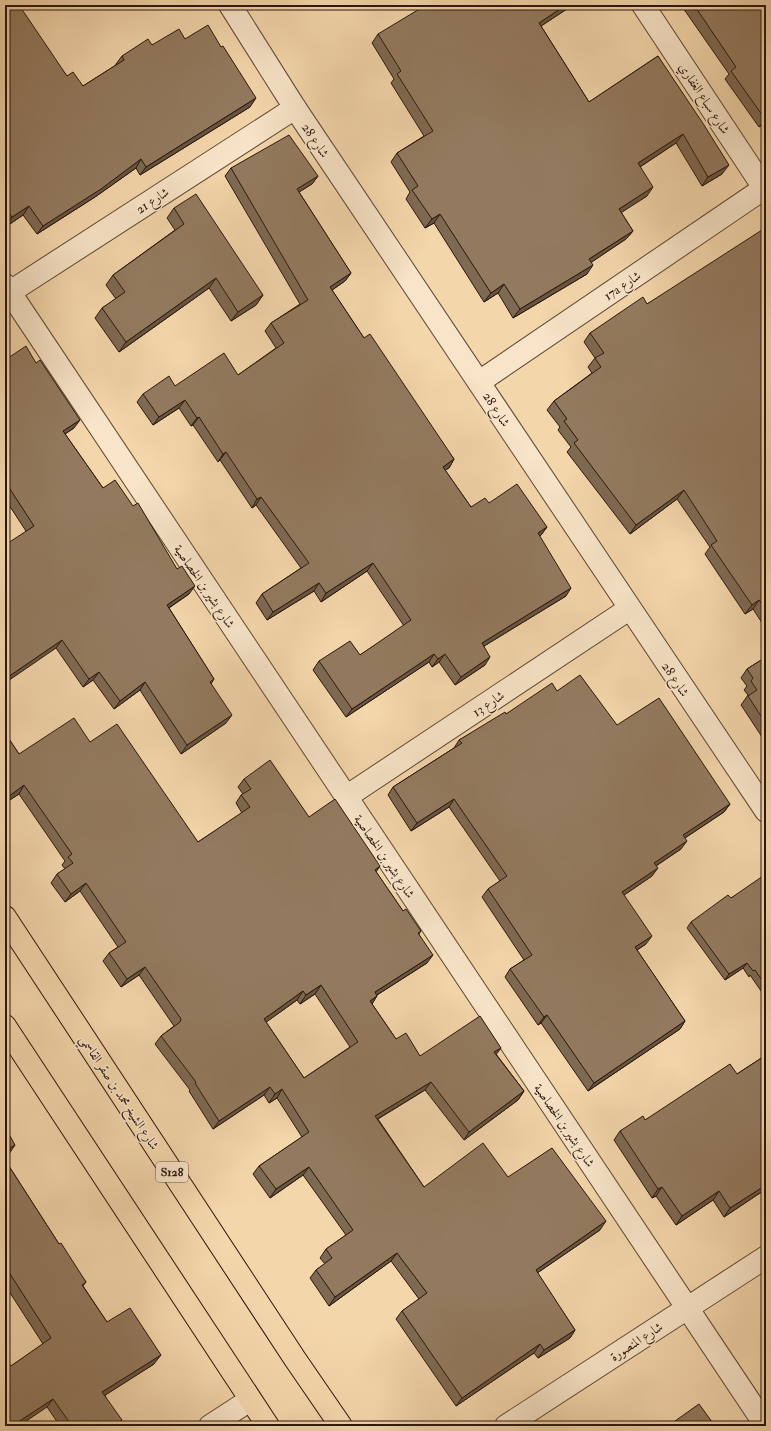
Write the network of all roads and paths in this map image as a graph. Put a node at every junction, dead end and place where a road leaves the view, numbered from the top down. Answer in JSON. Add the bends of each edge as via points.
{"nodes":[{"id":1,"x":230,"y":5,"type":"edge"},
{"id":2,"x":643,"y":5,"type":"edge"},
{"id":3,"x":295,"y":108,"type":"junction"},
{"id":4,"x":765,"y":189,"type":"edge"},
{"id":5,"x":7,"y":288,"type":"edge"},
{"id":6,"x":479,"y":382,"type":"junction"},
{"id":7,"x":629,"y":609,"type":"junction"},
{"id":8,"x":346,"y":797,"type":"junction"},
{"id":9,"x":766,"y":812,"type":"edge"},
{"id":10,"x":5,"y":917,"type":"edge"},
{"id":11,"x":5,"y":1026,"type":"edge"},
{"id":12,"x":766,"y":1257,"type":"edge"},
{"id":13,"x":688,"y":1308,"type":"junction"},
{"id":14,"x":250,"y":1400,"type":"junction"},
{"id":15,"x":210,"y":1426,"type":"edge"},
{"id":16,"x":268,"y":1426,"type":"edge"},
{"id":17,"x":342,"y":1426,"type":"edge"},
{"id":18,"x":506,"y":1426,"type":"edge"},
{"id":19,"x":766,"y":1426,"type":"edge"}],
"edges":[{"from":1,"to":3,"type":"street","name":"شارع 28"},
{"from":2,"to":4,"type":"street","name":"شارع سباع الغفاري"},
{"from":3,"to":5,"type":"street","name":"شارع 21"},
{"from":3,"to":6,"type":"street","name":"شارع 28"},
{"from":4,"to":6,"type":"street","name":"17a شارع"},
{"from":5,"to":8,"type":"street","name":"شارع بشير بن الخصاصية"},
{"from":6,"to":7,"type":"street","name":"شارع 28"},
{"from":7,"to":8,"type":"street","name":"شارع 13"},
{"from":7,"to":9,"type":"street","name":"شارع 28"},
{"from":8,"to":13,"type":"street","name":"شارع بشير بن الخصاصية"},
{"from":10,"to":17,"type":"main road","name":"شارع الشيخ محمد بن صقر القاسمي","number":"S128","via":[[286,1346]]},
{"from":11,"to":14,"type":"main road"},
{"from":12,"to":13,"type":"street","name":"شارع المنصورة"},
{"from":13,"to":18,"type":"street","name":"شارع المنصورة"},
{"from":13,"to":19,"type":"street","name":"شارع بشير بن الخصاصية"},
{"from":14,"to":15,"type":"street"},
{"from":14,"to":16,"type":"main road"}]}
